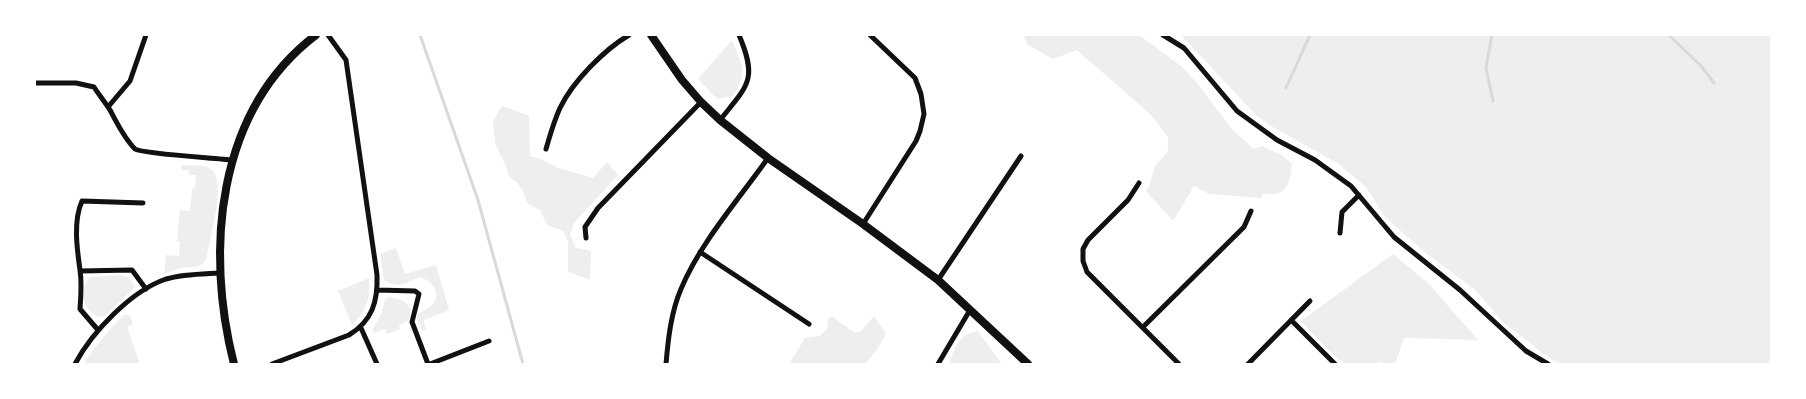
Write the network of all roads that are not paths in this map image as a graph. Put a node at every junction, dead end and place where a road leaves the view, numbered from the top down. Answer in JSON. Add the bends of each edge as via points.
{"nodes":[{"id":1,"x":146,"y":35,"type":"edge"},
{"id":2,"x":328,"y":35,"type":"edge"},
{"id":3,"x":629,"y":35,"type":"edge"},
{"id":4,"x":651,"y":35,"type":"edge"},
{"id":5,"x":739,"y":35,"type":"edge"},
{"id":6,"x":870,"y":35,"type":"edge"},
{"id":7,"x":1163,"y":35,"type":"edge"},
{"id":8,"x":311,"y":36,"type":"edge"},
{"id":9,"x":35,"y":83,"type":"edge"},
{"id":10,"x":701,"y":102,"type":"junction"},
{"id":11,"x":108,"y":107,"type":"junction"},
{"id":12,"x":720,"y":120,"type":"junction"},
{"id":13,"x":546,"y":149,"type":"dead end"},
{"id":14,"x":1021,"y":156,"type":"dead end"},
{"id":15,"x":768,"y":158,"type":"junction"},
{"id":16,"x":232,"y":160,"type":"junction"},
{"id":17,"x":1139,"y":183,"type":"dead end"},
{"id":18,"x":1359,"y":196,"type":"junction"},
{"id":19,"x":143,"y":203,"type":"dead end"},
{"id":20,"x":1251,"y":212,"type":"dead end"},
{"id":21,"x":862,"y":224,"type":"junction"},
{"id":22,"x":1340,"y":233,"type":"dead end"},
{"id":23,"x":586,"y":238,"type":"dead end"},
{"id":24,"x":700,"y":252,"type":"junction"},
{"id":25,"x":80,"y":271,"type":"junction"},
{"id":26,"x":219,"y":273,"type":"junction"},
{"id":27,"x":938,"y":280,"type":"junction"},
{"id":28,"x":146,"y":289,"type":"junction"},
{"id":29,"x":378,"y":290,"type":"junction"},
{"id":30,"x":1310,"y":301,"type":"dead end"},
{"id":31,"x":970,"y":310,"type":"junction"},
{"id":32,"x":1291,"y":320,"type":"junction"},
{"id":33,"x":809,"y":324,"type":"dead end"},
{"id":34,"x":361,"y":328,"type":"junction"},
{"id":35,"x":1143,"y":328,"type":"junction"},
{"id":36,"x":98,"y":330,"type":"junction"},
{"id":37,"x":489,"y":341,"type":"dead end"},
{"id":38,"x":75,"y":364,"type":"edge"},
{"id":39,"x":234,"y":364,"type":"edge"},
{"id":40,"x":272,"y":364,"type":"edge"},
{"id":41,"x":377,"y":364,"type":"edge"},
{"id":42,"x":429,"y":364,"type":"edge"},
{"id":43,"x":666,"y":364,"type":"edge"},
{"id":44,"x":938,"y":364,"type":"edge"},
{"id":45,"x":1028,"y":364,"type":"edge"},
{"id":46,"x":1179,"y":364,"type":"edge"},
{"id":47,"x":1248,"y":364,"type":"edge"},
{"id":48,"x":1335,"y":364,"type":"edge"},
{"id":49,"x":1548,"y":364,"type":"edge"}],
"edges":[{"from":1,"to":11,"type":"street","via":[[130,81]]},
{"from":2,"to":29,"type":"street","via":[[346,60]]},
{"from":3,"to":13,"type":"street","via":[[614,44],[584,73],[561,107]]},
{"from":4,"to":10,"type":"street","via":[[670,65]]},
{"from":5,"to":12,"type":"street","via":[[750,73],[740,95]]},
{"from":6,"to":21,"type":"street","via":[[915,78],[924,114],[916,141]]},
{"from":7,"to":18,"type":"street","via":[[1184,48],[1237,111],[1277,140],[1314,160]]},
{"from":8,"to":16,"type":"street","via":[[269,83],[248,120]]},
{"from":9,"to":11,"type":"street","via":[[76,83],[94,87]]},
{"from":10,"to":12,"type":"street"},
{"from":10,"to":23,"type":"street","via":[[598,208],[585,227]]},
{"from":11,"to":16,"type":"street","via":[[137,150],[151,154]]},
{"from":12,"to":15,"type":"street"},
{"from":14,"to":27,"type":"street"},
{"from":15,"to":21,"type":"street"},
{"from":15,"to":24,"type":"street"},
{"from":16,"to":26,"type":"street","via":[[222,214]]},
{"from":17,"to":35,"type":"street","via":[[1128,200],[1088,240],[1082,261],[1087,272]]},
{"from":18,"to":22,"type":"street","via":[[1342,212]]},
{"from":18,"to":49,"type":"street","via":[[1394,237],[1460,290],[1526,351]]},
{"from":19,"to":25,"type":"street","via":[[82,201],[78,210],[77,257]]},
{"from":20,"to":35,"type":"street","via":[[1244,227]]},
{"from":21,"to":27,"type":"street"},
{"from":24,"to":33,"type":"street"},
{"from":24,"to":43,"type":"street","via":[[680,290]]},
{"from":25,"to":28,"type":"street","via":[[132,270]]},
{"from":25,"to":36,"type":"street","via":[[80,309]]},
{"from":26,"to":28,"type":"street","via":[[184,275]]},
{"from":26,"to":39,"type":"street","via":[[226,334]]},
{"from":27,"to":31,"type":"street"},
{"from":28,"to":36,"type":"street"},
{"from":29,"to":34,"type":"street","via":[[373,309]]},
{"from":29,"to":42,"type":"street","via":[[415,291],[419,294],[412,322]]},
{"from":30,"to":32,"type":"street"},
{"from":31,"to":44,"type":"street"},
{"from":31,"to":45,"type":"street"},
{"from":32,"to":47,"type":"street"},
{"from":32,"to":48,"type":"street"},
{"from":34,"to":40,"type":"street"},
{"from":34,"to":41,"type":"street"},
{"from":35,"to":46,"type":"street"},
{"from":36,"to":38,"type":"street"},
{"from":37,"to":42,"type":"street"}]}
